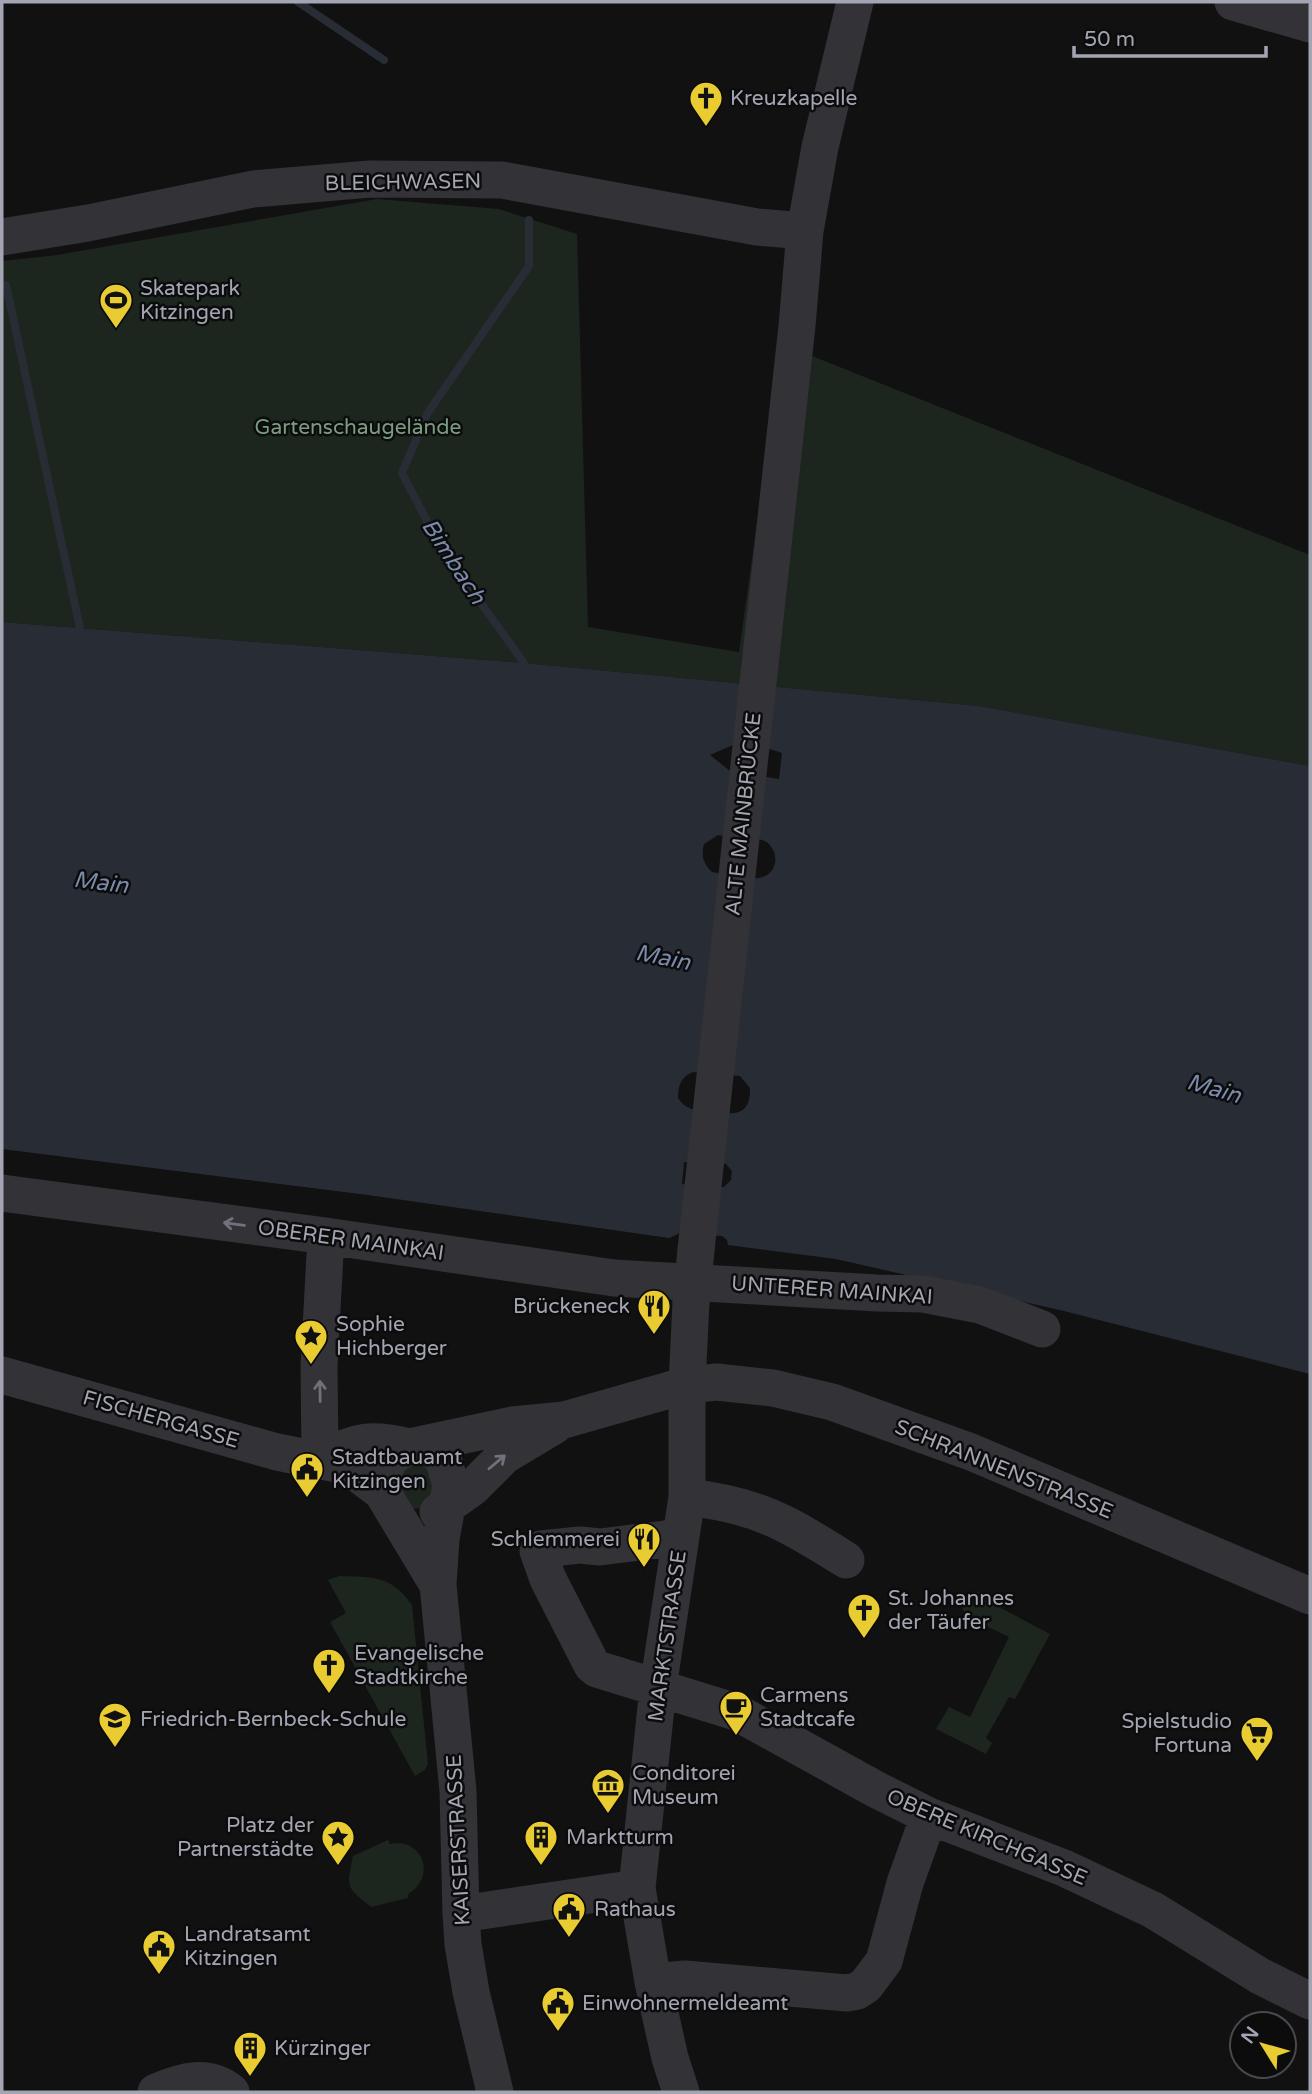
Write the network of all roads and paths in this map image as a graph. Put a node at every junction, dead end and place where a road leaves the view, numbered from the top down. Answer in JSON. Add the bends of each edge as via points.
{"nodes":[{"id":1,"x":855,"y":2,"type":"edge"},
{"id":2,"x":1233,"y":2,"type":"edge"},
{"id":3,"x":1310,"y":24,"type":"edge"},
{"id":4,"x":805,"y":231,"type":"junction"},
{"id":5,"x":2,"y":237,"type":"edge"},
{"id":6,"x":2,"y":1193,"type":"edge"},
{"id":7,"x":326,"y":1236,"type":"junction"},
{"id":8,"x":696,"y":1292,"type":"junction"},
{"id":9,"x":1042,"y":1329,"type":"dead end"},
{"id":10,"x":2,"y":1375,"type":"edge"},
{"id":11,"x":687,"y":1385,"type":"junction"},
{"id":12,"x":564,"y":1420,"type":"junction"},
{"id":13,"x":419,"y":1445,"type":"junction"},
{"id":14,"x":320,"y":1459,"type":"junction"},
{"id":15,"x":687,"y":1497,"type":"junction"},
{"id":16,"x":389,"y":1505,"type":"junction"},
{"id":17,"x":446,"y":1507,"type":"junction"},
{"id":18,"x":681,"y":1537,"type":"junction"},
{"id":19,"x":846,"y":1560,"type":"dead end"},
{"id":20,"x":438,"y":1585,"type":"junction"},
{"id":21,"x":1310,"y":1596,"type":"edge"},
{"id":22,"x":658,"y":1688,"type":"junction"},
{"id":23,"x":929,"y":1816,"type":"junction"},
{"id":24,"x":637,"y":1888,"type":"junction"},
{"id":25,"x":461,"y":1914,"type":"junction"},
{"id":26,"x":653,"y":1982,"type":"junction"},
{"id":27,"x":1310,"y":2001,"type":"edge"},
{"id":28,"x":156,"y":2092,"type":"edge"},
{"id":29,"x":232,"y":2092,"type":"edge"},
{"id":30,"x":495,"y":2092,"type":"edge"},
{"id":31,"x":681,"y":2092,"type":"edge"}],
"edges":[{"from":1,"to":4,"type":"street","name":"ALTE MAINBRÜCKE"},
{"from":2,"to":3,"type":"street"},
{"from":4,"to":5,"type":"street","name":"BLEICHWASEN","via":[[757,227],[502,180],[370,179],[253,189]]},
{"from":4,"to":8,"type":"street","name":"ALTE MAINBRÜCKE","bridge":true},
{"from":7,"to":6,"type":"street","name":"OBERER MAINKAI","one_way":true},
{"from":7,"to":8,"type":"street","name":"OBERER MAINKAI"},
{"from":14,"to":7,"type":"street","one_way":true,"via":[[319,1365]]},
{"from":8,"to":9,"type":"street","name":"UNTERER MAINKAI","via":[[923,1294],[980,1306]]},
{"from":8,"to":11,"type":"street","name":"ALTE MAINBRÜCKE"},
{"from":10,"to":14,"type":"street","name":"FISCHERGASSE","via":[[277,1452]]},
{"from":11,"to":12,"type":"street","name":"SCHRANNENSTRASSE"},
{"from":11,"to":15,"type":"street","name":"MARKTSTRASSE"},
{"from":11,"to":21,"type":"street","name":"SCHRANNENSTRASSE","via":[[749,1385],[832,1402],[1008,1467]]},
{"from":12,"to":13,"type":"street","via":[[512,1425]]},
{"from":17,"to":12,"type":"street","one_way":true,"via":[[504,1456]]},
{"from":13,"to":14,"type":"street","via":[[357,1442]]},
{"from":13,"to":16,"type":"street","via":[[392,1456],[386,1464],[381,1482]]},
{"from":13,"to":17,"type":"street","via":[[440,1455],[449,1473]]},
{"from":14,"to":16,"type":"street","name":"FISCHERGASSE","via":[[342,1465]]},
{"from":15,"to":18,"type":"street","name":"MARKTSTRASSE"},
{"from":15,"to":19,"type":"street","via":[[754,1509],[793,1526]]},
{"from":16,"to":17,"type":"street","via":[[411,1520]]},
{"from":16,"to":20,"type":"street"},
{"from":17,"to":20,"type":"street","name":"KAISERSTRASSE"},
{"from":18,"to":22,"type":"street","name":"MARKTSTRASSE"},
{"from":18,"to":22,"type":"street","name":"OBERE KIRCHGASSE","via":[[541,1549],[538,1554],[592,1665]]},
{"from":20,"to":25,"type":"street","name":"KAISERSTRASSE","via":[[458,1791]]},
{"from":22,"to":23,"type":"street","name":"OBERE KIRCHGASSE","via":[[736,1712]]},
{"from":22,"to":24,"type":"street","name":"MARKTSTRASSE"},
{"from":23,"to":26,"type":"street","via":[[884,1961],[857,1991],[685,1979]]},
{"from":23,"to":27,"type":"street","name":"OBERE KIRCHGASSE","via":[[1064,1868],[1153,1910]]},
{"from":24,"to":25,"type":"street"},
{"from":24,"to":26,"type":"street","name":"MARKTSTRASSE"},
{"from":25,"to":30,"type":"street","name":"KAISERSTRASSE","via":[[471,1992]]},
{"from":26,"to":31,"type":"street","name":"MARKTSTRASSE"},
{"from":28,"to":29,"type":"street","via":[[203,2080],[217,2082]]}]}
